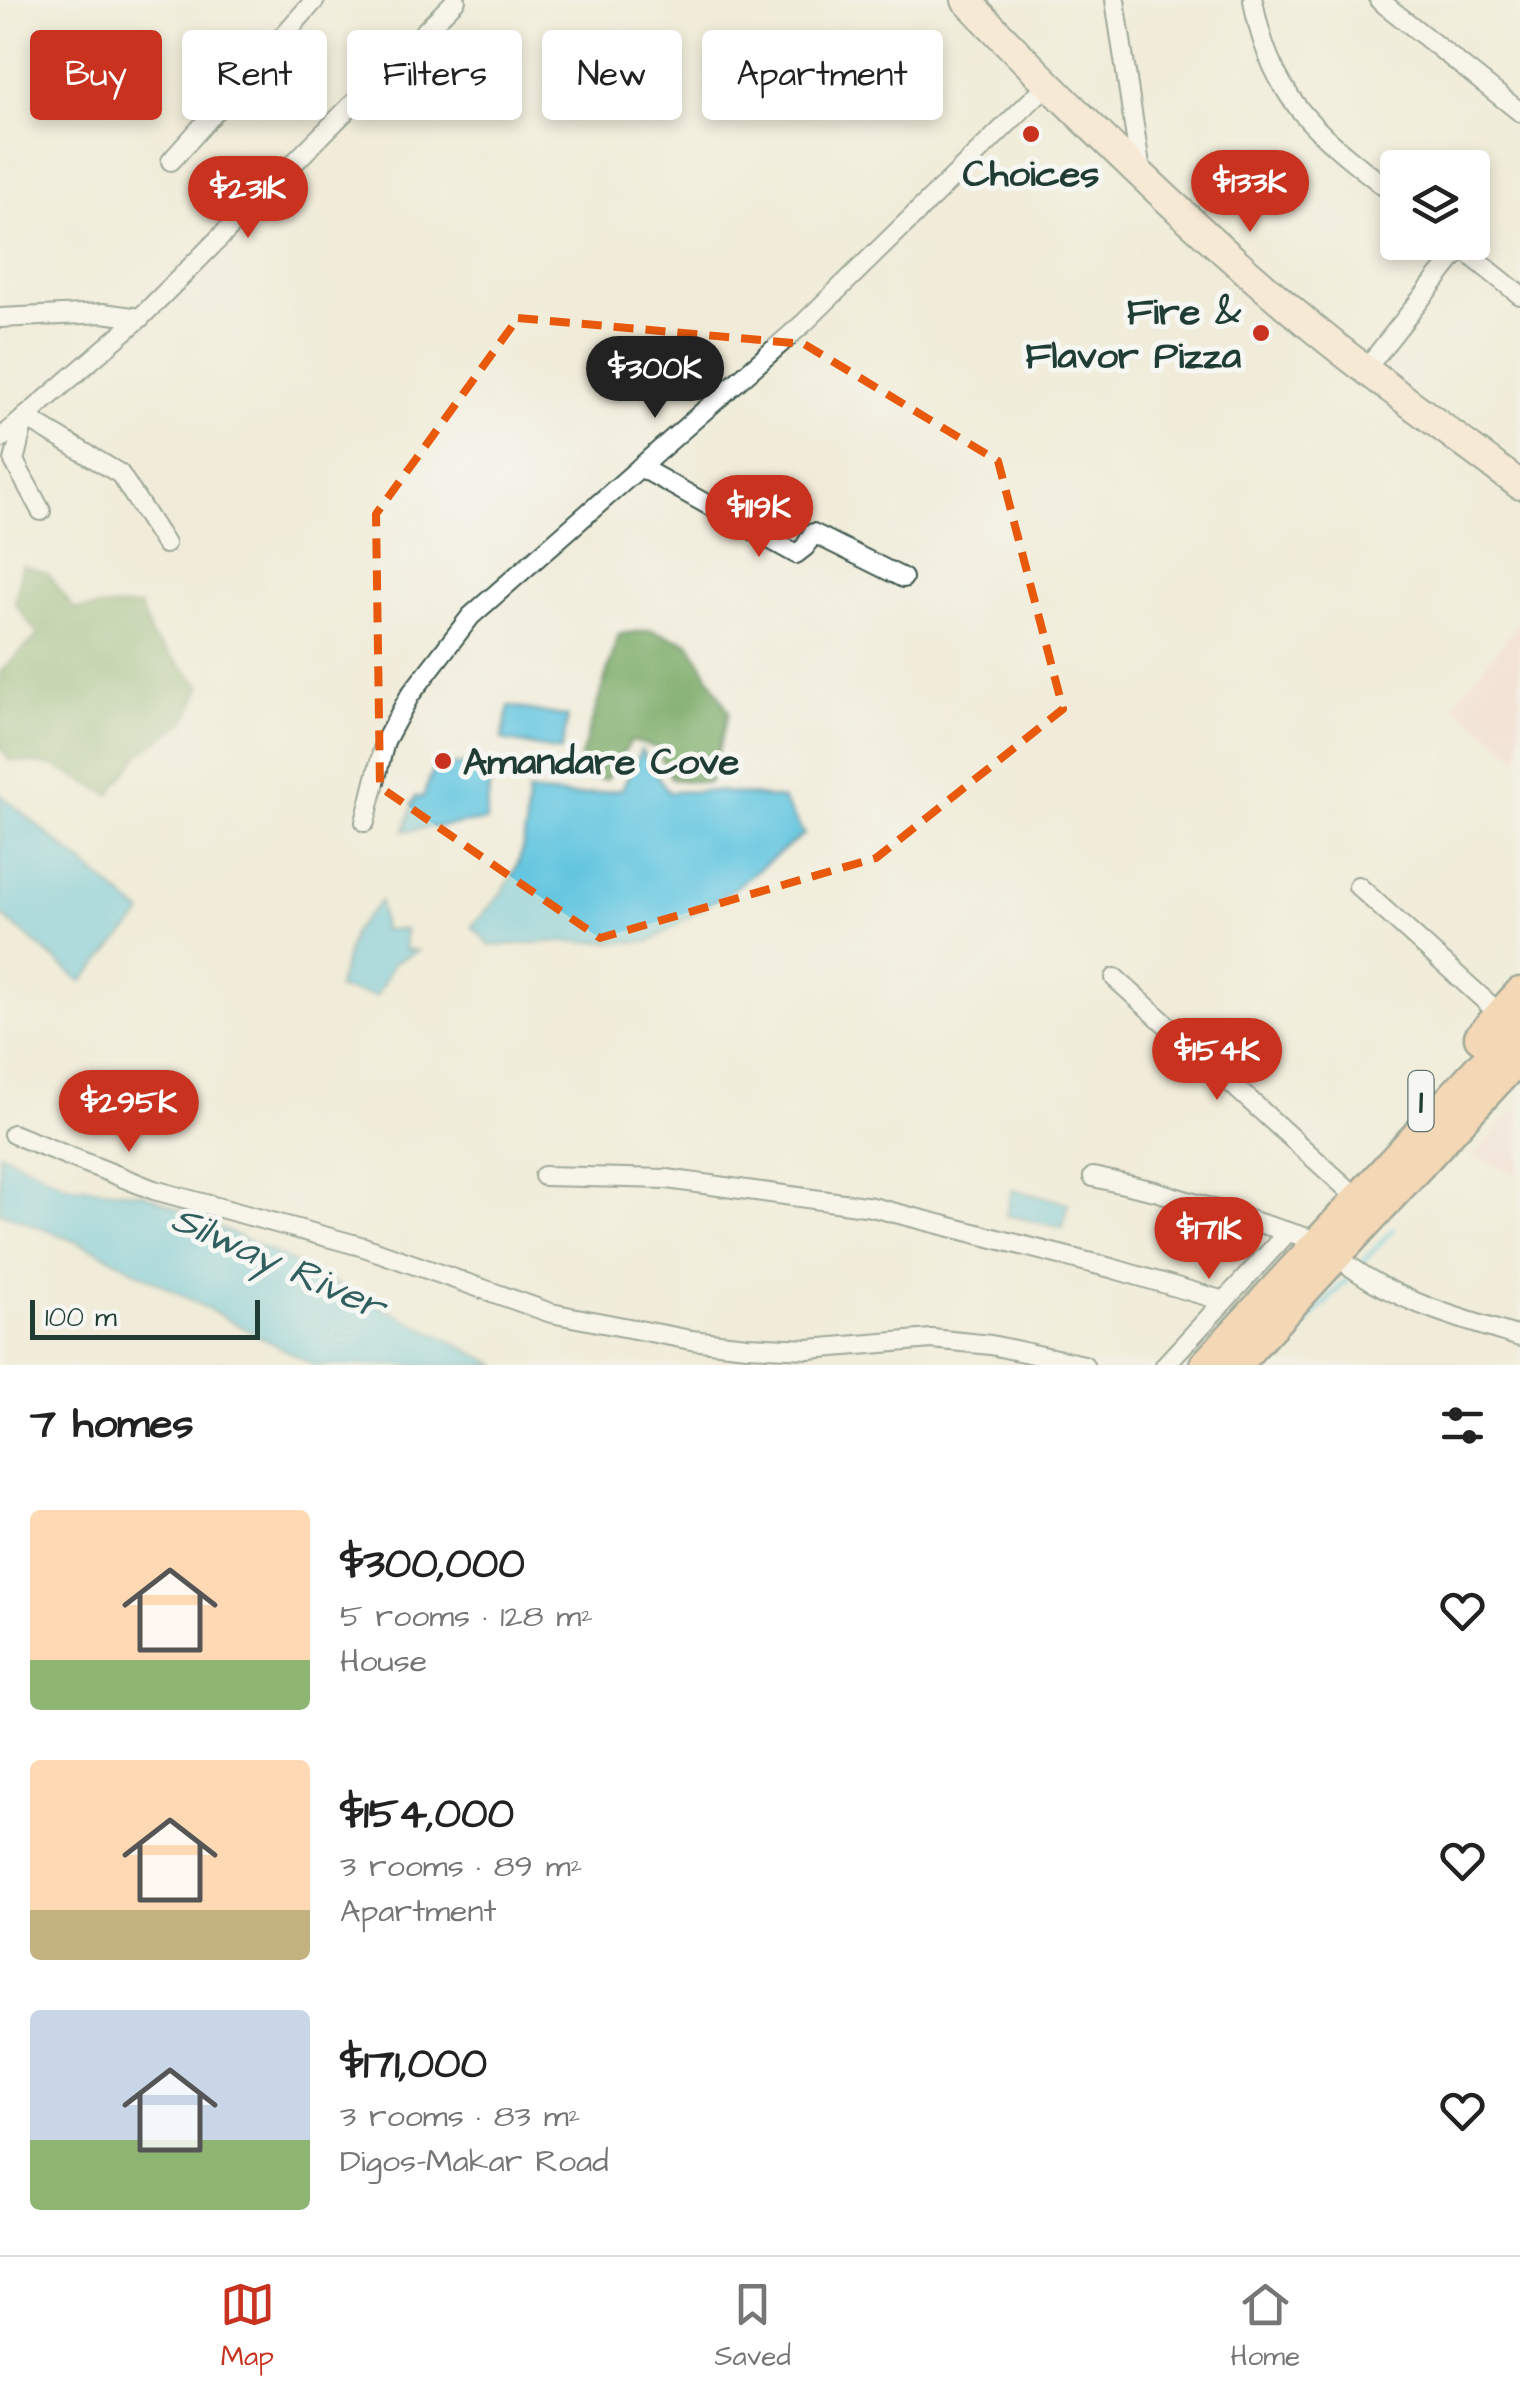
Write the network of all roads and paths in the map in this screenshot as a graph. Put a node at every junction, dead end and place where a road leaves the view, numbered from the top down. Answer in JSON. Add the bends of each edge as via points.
{"nodes":[{"id":1,"x":315,"y":0,"type":"edge"},
{"id":2,"x":456,"y":0,"type":"edge"},
{"id":3,"x":966,"y":0,"type":"edge"},
{"id":4,"x":1115,"y":0,"type":"edge"},
{"id":5,"x":1253,"y":0,"type":"edge"},
{"id":6,"x":1379,"y":0,"type":"edge"},
{"id":7,"x":1048,"y":84,"type":"junction"},
{"id":8,"x":1520,"y":112,"type":"edge"},
{"id":9,"x":171,"y":161,"type":"dead end"},
{"id":10,"x":1142,"y":174,"type":"junction"},
{"id":11,"x":1380,"y":183,"type":"edge"},
{"id":12,"x":1448,"y":260,"type":"edge"},
{"id":13,"x":1476,"y":260,"type":"edge"},
{"id":14,"x":1520,"y":294,"type":"edge"},
{"id":15,"x":0,"y":318,"type":"edge"},
{"id":16,"x":140,"y":318,"type":"junction"},
{"id":17,"x":1366,"y":370,"type":"junction"},
{"id":18,"x":25,"y":417,"type":"junction"},
{"id":19,"x":0,"y":439,"type":"edge"},
{"id":20,"x":640,"y":467,"type":"junction"},
{"id":21,"x":1520,"y":485,"type":"edge"},
{"id":22,"x":41,"y":511,"type":"dead end"},
{"id":23,"x":164,"y":544,"type":"dead end"},
{"id":24,"x":902,"y":578,"type":"dead end"},
{"id":25,"x":365,"y":822,"type":"dead end"},
{"id":26,"x":1358,"y":886,"type":"dead end"},
{"id":27,"x":1115,"y":978,"type":"dead end"},
{"id":28,"x":1514,"y":1011,"type":"edge"},
{"id":29,"x":1520,"y":1056,"type":"edge"},
{"id":30,"x":1520,"y":1085,"type":"edge"},
{"id":31,"x":14,"y":1134,"type":"dead end"},
{"id":32,"x":544,"y":1176,"type":"dead end"},
{"id":33,"x":1092,"y":1177,"type":"dead end"},
{"id":34,"x":1341,"y":1229,"type":"junction"},
{"id":35,"x":1288,"y":1232,"type":"junction"},
{"id":36,"x":1224,"y":1301,"type":"junction"},
{"id":37,"x":1520,"y":1336,"type":"edge"},
{"id":38,"x":1084,"y":1365,"type":"edge"},
{"id":39,"x":1165,"y":1365,"type":"edge"},
{"id":40,"x":1205,"y":1365,"type":"edge"},
{"id":41,"x":1235,"y":1365,"type":"edge"}],
"edges":[{"from":1,"to":9,"type":"street"},
{"from":2,"to":16,"type":"street"},
{"from":3,"to":7,"type":"main road"},
{"from":4,"to":10,"type":"street"},
{"from":5,"to":11,"type":"street","via":[[1268,56],[1292,104]]},
{"from":6,"to":8,"type":"street"},
{"from":7,"to":10,"type":"main road"},
{"from":7,"to":20,"type":"street","via":[[804,322]]},
{"from":10,"to":17,"type":"main road"},
{"from":12,"to":17,"type":"street"},
{"from":13,"to":14,"type":"street"},
{"from":15,"to":16,"type":"street"},
{"from":16,"to":18,"type":"street"},
{"from":17,"to":21,"type":"main road"},
{"from":18,"to":19,"type":"street"},
{"from":18,"to":22,"type":"street","via":[[14,461]]},
{"from":18,"to":23,"type":"street","via":[[120,474]]},
{"from":20,"to":24,"type":"street","via":[[796,554],[813,532]]},
{"from":20,"to":25,"type":"street","via":[[471,616],[442,650],[385,741]]},
{"from":26,"to":28,"type":"street"},
{"from":27,"to":34,"type":"street"},
{"from":28,"to":34,"type":"main road","number":"1"},
{"from":29,"to":34,"type":"main road","number":"1"},
{"from":30,"to":34,"type":"main road","number":"1","via":[[1410,1205]]},
{"from":31,"to":38,"type":"street","via":[[154,1190],[364,1247],[551,1313],[747,1346],[809,1349],[932,1339]]},
{"from":32,"to":36,"type":"street","via":[[667,1179],[872,1207]]},
{"from":33,"to":35,"type":"street"},
{"from":34,"to":35,"type":"street"},
{"from":34,"to":37,"type":"street","via":[[1371,1282]]},
{"from":34,"to":40,"type":"main road","number":"1"},
{"from":34,"to":41,"type":"main road","number":"1"},
{"from":35,"to":36,"type":"street"},
{"from":36,"to":39,"type":"street"}]}
